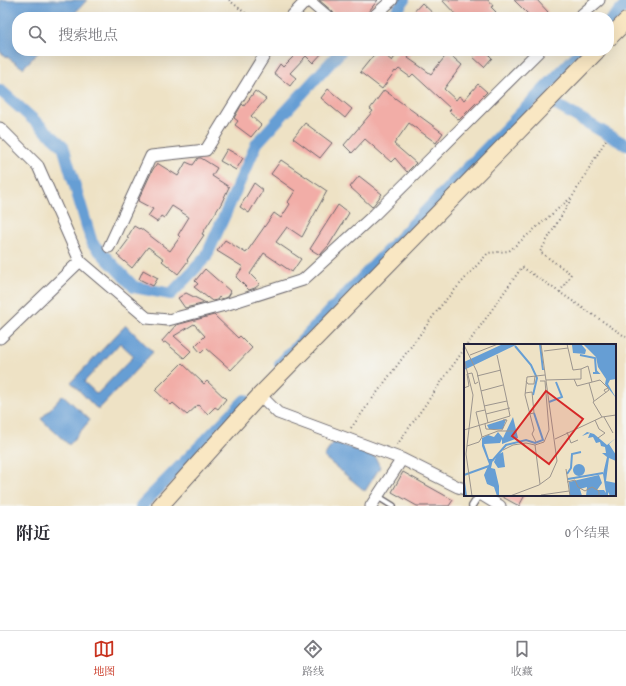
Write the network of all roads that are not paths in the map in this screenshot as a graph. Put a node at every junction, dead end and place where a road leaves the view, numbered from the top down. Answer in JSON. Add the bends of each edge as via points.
{"nodes":[{"id":1,"x":307,"y":0,"type":"edge"},
{"id":2,"x":392,"y":0,"type":"edge"},
{"id":3,"x":599,"y":0,"type":"edge"},
{"id":4,"x":296,"y":12,"type":"edge"},
{"id":5,"x":322,"y":12,"type":"edge"},
{"id":6,"x":379,"y":12,"type":"edge"},
{"id":7,"x":585,"y":12,"type":"edge"},
{"id":8,"x":626,"y":21,"type":"edge"},
{"id":9,"x":614,"y":33,"type":"edge"},
{"id":10,"x":264,"y":56,"type":"edge"},
{"id":11,"x":534,"y":56,"type":"edge"},
{"id":12,"x":592,"y":56,"type":"edge"},
{"id":13,"x":0,"y":128,"type":"edge"},
{"id":14,"x":109,"y":247,"type":"dead end"},
{"id":15,"x":80,"y":261,"type":"junction"},
{"id":16,"x":0,"y":338,"type":"edge"},
{"id":17,"x":260,"y":395,"type":"junction"},
{"id":18,"x":402,"y":459,"type":"junction"},
{"id":19,"x":464,"y":489,"type":"edge"},
{"id":20,"x":478,"y":496,"type":"edge"},
{"id":21,"x":484,"y":496,"type":"edge"},
{"id":22,"x":374,"y":501,"type":"edge"},
{"id":23,"x":160,"y":506,"type":"edge"},
{"id":24,"x":393,"y":506,"type":"edge"},
{"id":25,"x":472,"y":506,"type":"edge"},
{"id":26,"x":500,"y":506,"type":"edge"}],
"edges":[{"from":1,"to":4,"type":"street"},
{"from":1,"to":5,"type":"street"},
{"from":2,"to":6,"type":"street"},
{"from":3,"to":7,"type":"street"},
{"from":8,"to":9,"type":"street"},
{"from":10,"to":14,"type":"street","via":[[206,150],[151,156]]},
{"from":11,"to":15,"type":"street","via":[[375,214],[303,280],[168,320],[147,318]]},
{"from":12,"to":17,"type":"street"},
{"from":13,"to":15,"type":"street","via":[[38,166]]},
{"from":15,"to":16,"type":"street"},
{"from":17,"to":18,"type":"street","via":[[278,413]]},
{"from":17,"to":23,"type":"street"},
{"from":18,"to":19,"type":"street"},
{"from":18,"to":22,"type":"street"},
{"from":20,"to":25,"type":"lane"},
{"from":21,"to":26,"type":"street"},
{"from":22,"to":24,"type":"lane"}]}
